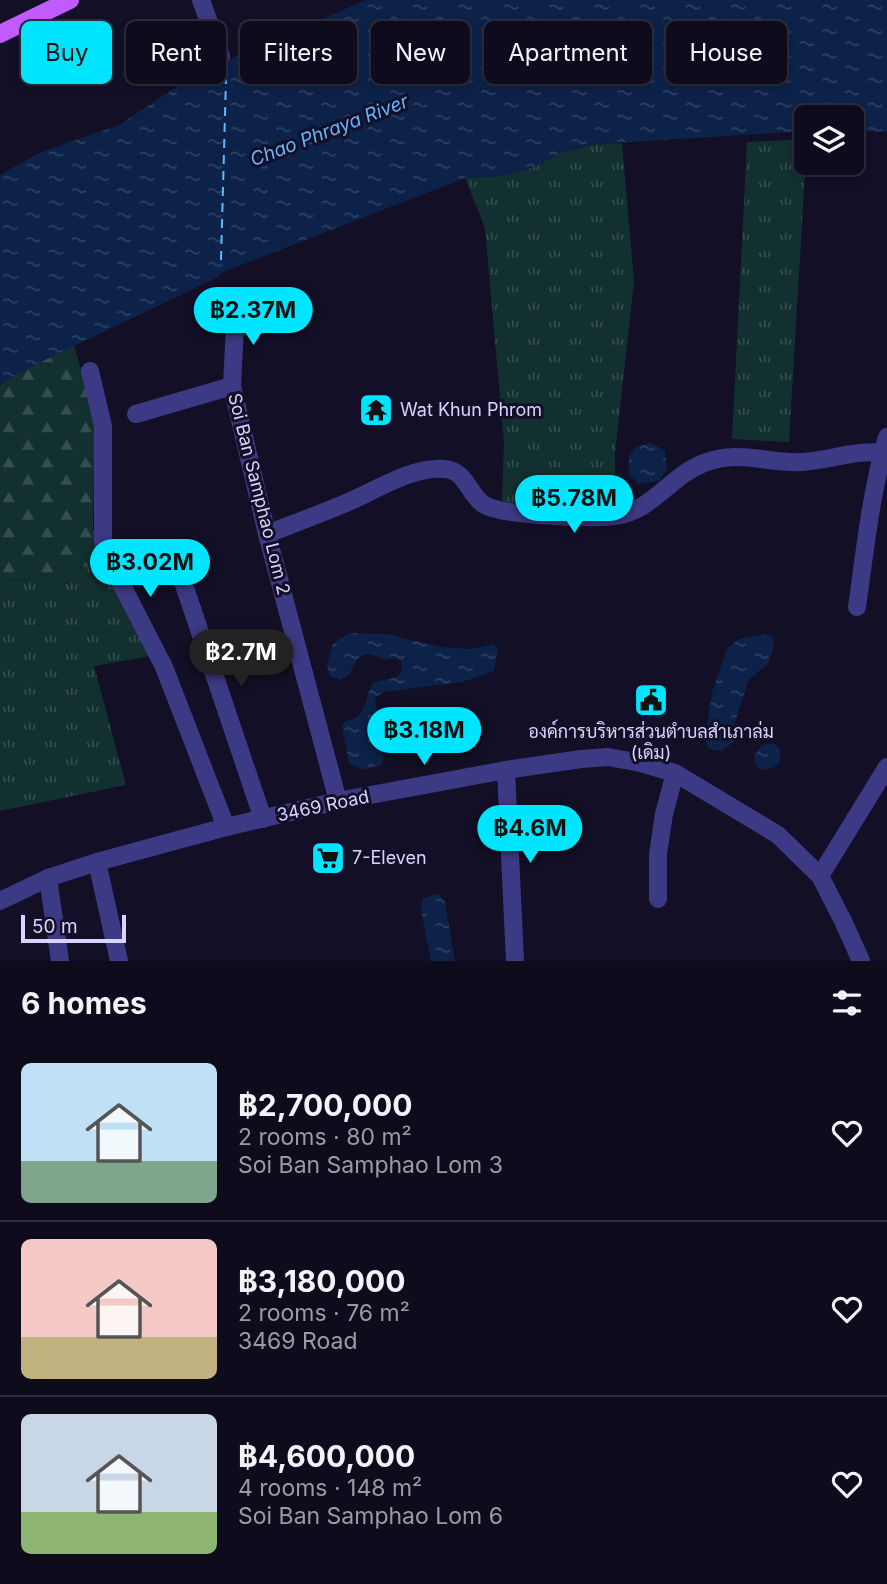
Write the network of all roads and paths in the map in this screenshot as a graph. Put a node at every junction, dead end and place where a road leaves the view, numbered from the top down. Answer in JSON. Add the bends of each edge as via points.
{"nodes":[{"id":1,"x":69,"y":0,"type":"edge"},
{"id":2,"x":201,"y":0,"type":"edge"},
{"id":3,"x":208,"y":21,"type":"edge"},
{"id":4,"x":0,"y":34,"type":"edge"},
{"id":5,"x":236,"y":305,"type":"dead end"},
{"id":6,"x":90,"y":371,"type":"dead end"},
{"id":7,"x":232,"y":386,"type":"junction"},
{"id":8,"x":136,"y":414,"type":"dead end"},
{"id":9,"x":886,"y":448,"type":"edge"},
{"id":10,"x":267,"y":534,"type":"junction"},
{"id":11,"x":180,"y":573,"type":"dead end"},
{"id":12,"x":857,"y":607,"type":"dead end"},
{"id":13,"x":887,"y":767,"type":"edge"},
{"id":14,"x":506,"y":771,"type":"junction"},
{"id":15,"x":675,"y":773,"type":"junction"},
{"id":16,"x":338,"y":801,"type":"junction"},
{"id":17,"x":263,"y":819,"type":"junction"},
{"id":18,"x":226,"y":827,"type":"junction"},
{"id":19,"x":97,"y":862,"type":"junction"},
{"id":20,"x":820,"y":876,"type":"junction"},
{"id":21,"x":48,"y":878,"type":"junction"},
{"id":22,"x":658,"y":899,"type":"dead end"},
{"id":23,"x":0,"y":901,"type":"edge"},
{"id":24,"x":60,"y":961,"type":"edge"},
{"id":25,"x":119,"y":961,"type":"edge"},
{"id":26,"x":515,"y":961,"type":"edge"},
{"id":27,"x":861,"y":961,"type":"edge"}],
"edges":[{"from":1,"to":4,"type":"main road"},
{"from":2,"to":3,"type":"street"},
{"from":5,"to":7,"type":"street","name":"Soi Ban Samphao Lom 2"},
{"from":6,"to":18,"type":"street","via":[[103,426],[103,541],[107,556],[164,667]]},
{"from":7,"to":8,"type":"street"},
{"from":7,"to":10,"type":"street","name":"Soi Ban Samphao Lom 2"},
{"from":9,"to":10,"type":"street","via":[[806,462],[722,457],[701,464],[634,512],[614,517],[498,509],[483,504],[458,472],[426,471]]},
{"from":9,"to":12,"type":"street"},
{"from":10,"to":16,"type":"street","name":"Soi Ban Samphao Lom 2"},
{"from":11,"to":17,"type":"street"},
{"from":13,"to":20,"type":"street"},
{"from":14,"to":15,"type":"street","name":"3469 Road","via":[[608,757]]},
{"from":14,"to":16,"type":"street","name":"3469 Road"},
{"from":14,"to":26,"type":"street"},
{"from":15,"to":20,"type":"street","name":"3469 Road","via":[[778,835]]},
{"from":15,"to":22,"type":"street","via":[[658,854]]},
{"from":16,"to":17,"type":"street","name":"3469 Road"},
{"from":17,"to":18,"type":"street","name":"3469 Road"},
{"from":18,"to":19,"type":"street","name":"3469 Road"},
{"from":19,"to":21,"type":"street","name":"3469 Road"},
{"from":19,"to":25,"type":"street"},
{"from":20,"to":27,"type":"street","name":"3469 Road"},
{"from":21,"to":23,"type":"street","name":"3469 Road"},
{"from":21,"to":24,"type":"street"}]}
